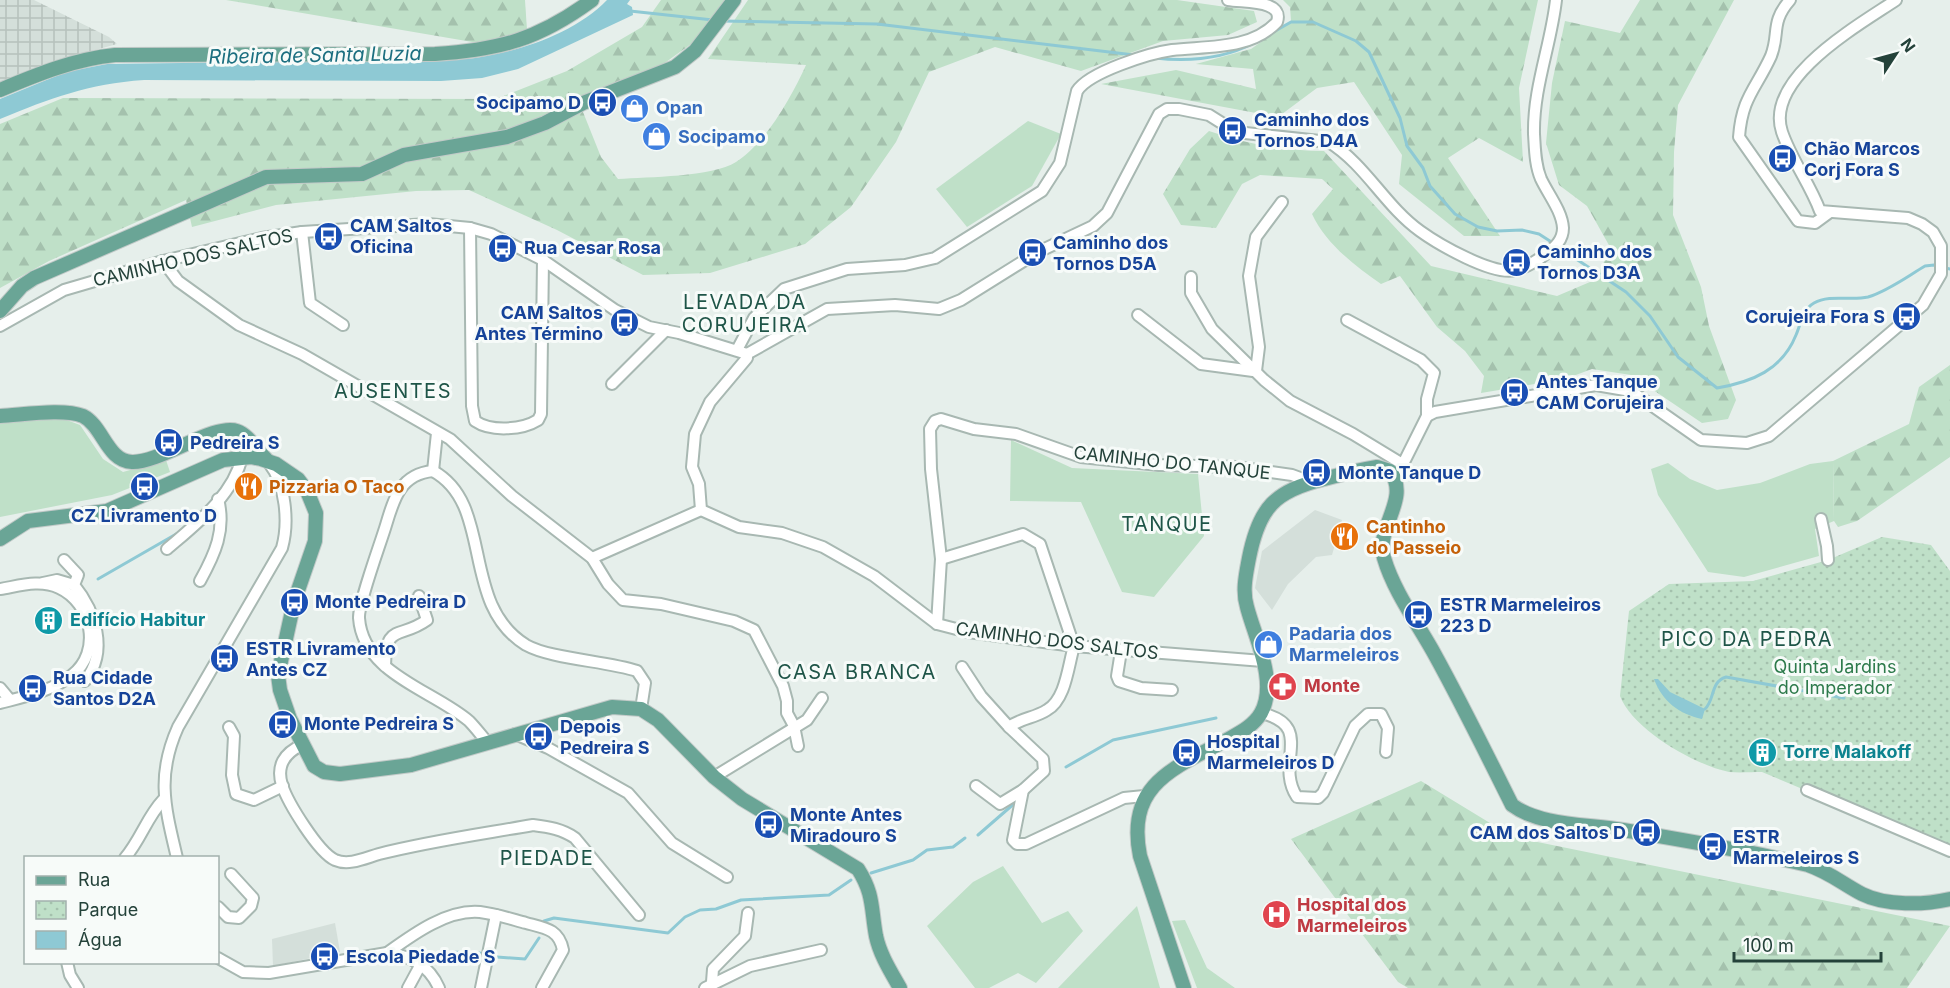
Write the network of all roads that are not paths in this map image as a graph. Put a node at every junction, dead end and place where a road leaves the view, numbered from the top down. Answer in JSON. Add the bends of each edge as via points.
{"nodes":[{"id":1,"x":592,"y":0,"type":"edge"},
{"id":2,"x":734,"y":0,"type":"edge"},
{"id":3,"x":1228,"y":0,"type":"edge"},
{"id":4,"x":1556,"y":0,"type":"edge"},
{"id":5,"x":1790,"y":0,"type":"edge"},
{"id":6,"x":1896,"y":0,"type":"edge"},
{"id":7,"x":0,"y":90,"type":"edge"},
{"id":8,"x":1282,"y":201,"type":"dead end"},
{"id":9,"x":1830,"y":212,"type":"junction"},
{"id":10,"x":470,"y":228,"type":"junction"},
{"id":11,"x":302,"y":232,"type":"junction"},
{"id":12,"x":543,"y":260,"type":"junction"},
{"id":13,"x":163,"y":261,"type":"junction"},
{"id":14,"x":1191,"y":277,"type":"dead end"},
{"id":15,"x":0,"y":311,"type":"edge"},
{"id":16,"x":1138,"y":315,"type":"dead end"},
{"id":17,"x":1347,"y":320,"type":"dead end"},
{"id":18,"x":343,"y":325,"type":"dead end"},
{"id":19,"x":0,"y":326,"type":"edge"},
{"id":20,"x":666,"y":330,"type":"junction"},
{"id":21,"x":742,"y":352,"type":"junction"},
{"id":22,"x":1256,"y":371,"type":"junction"},
{"id":23,"x":612,"y":384,"type":"dead end"},
{"id":24,"x":0,"y":416,"type":"edge"},
{"id":25,"x":1427,"y":416,"type":"junction"},
{"id":26,"x":437,"y":433,"type":"junction"},
{"id":27,"x":242,"y":458,"type":"junction"},
{"id":28,"x":267,"y":461,"type":"junction"},
{"id":29,"x":1404,"y":465,"type":"junction"},
{"id":30,"x":433,"y":471,"type":"junction"},
{"id":31,"x":1395,"y":478,"type":"junction"},
{"id":32,"x":1311,"y":482,"type":"junction"},
{"id":33,"x":218,"y":499,"type":"junction"},
{"id":34,"x":701,"y":510,"type":"junction"},
{"id":35,"x":1821,"y":519,"type":"dead end"},
{"id":36,"x":0,"y":539,"type":"edge"},
{"id":37,"x":168,"y":549,"type":"dead end"},
{"id":38,"x":592,"y":558,"type":"junction"},
{"id":39,"x":941,"y":559,"type":"junction"},
{"id":40,"x":64,"y":560,"type":"dead end"},
{"id":41,"x":1828,"y":560,"type":"dead end"},
{"id":42,"x":200,"y":581,"type":"dead end"},
{"id":43,"x":43,"y":583,"type":"junction"},
{"id":44,"x":74,"y":585,"type":"junction"},
{"id":45,"x":0,"y":589,"type":"edge"},
{"id":46,"x":419,"y":596,"type":"dead end"},
{"id":47,"x":937,"y":624,"type":"junction"},
{"id":48,"x":1074,"y":646,"type":"junction"},
{"id":49,"x":1121,"y":651,"type":"junction"},
{"id":50,"x":1263,"y":661,"type":"junction"},
{"id":51,"x":385,"y":666,"type":"junction"},
{"id":52,"x":962,"y":667,"type":"dead end"},
{"id":53,"x":85,"y":681,"type":"dead end"},
{"id":54,"x":0,"y":688,"type":"edge"},
{"id":55,"x":1172,"y":690,"type":"dead end"},
{"id":56,"x":822,"y":698,"type":"dead end"},
{"id":57,"x":5,"y":702,"type":"edge"},
{"id":58,"x":641,"y":709,"type":"junction"},
{"id":59,"x":1261,"y":713,"type":"junction"},
{"id":60,"x":794,"y":726,"type":"junction"},
{"id":61,"x":229,"y":727,"type":"dead end"},
{"id":62,"x":1009,"y":728,"type":"junction"},
{"id":63,"x":515,"y":734,"type":"junction"},
{"id":64,"x":487,"y":742,"type":"junction"},
{"id":65,"x":302,"y":745,"type":"junction"},
{"id":66,"x":798,"y":746,"type":"dead end"},
{"id":67,"x":1386,"y":752,"type":"dead end"},
{"id":68,"x":714,"y":777,"type":"junction"},
{"id":69,"x":283,"y":786,"type":"junction"},
{"id":70,"x":976,"y":786,"type":"dead end"},
{"id":71,"x":1023,"y":790,"type":"junction"},
{"id":72,"x":1807,"y":790,"type":"dead end"},
{"id":73,"x":1144,"y":796,"type":"junction"},
{"id":74,"x":163,"y":800,"type":"junction"},
{"id":75,"x":1950,"y":851,"type":"edge"},
{"id":76,"x":127,"y":856,"type":"edge"},
{"id":77,"x":177,"y":856,"type":"edge"},
{"id":78,"x":231,"y":874,"type":"dead end"},
{"id":79,"x":728,"y":877,"type":"dead end"},
{"id":80,"x":1950,"y":899,"type":"edge"},
{"id":81,"x":219,"y":908,"type":"edge"},
{"id":82,"x":748,"y":913,"type":"dead end"},
{"id":83,"x":496,"y":915,"type":"junction"},
{"id":84,"x":639,"y":915,"type":"dead end"},
{"id":85,"x":820,"y":950,"type":"dead end"},
{"id":86,"x":387,"y":953,"type":"junction"},
{"id":87,"x":219,"y":959,"type":"edge"},
{"id":88,"x":67,"y":964,"type":"edge"},
{"id":89,"x":421,"y":964,"type":"junction"},
{"id":90,"x":709,"y":985,"type":"edge"},
{"id":91,"x":78,"y":988,"type":"edge"},
{"id":92,"x":408,"y":988,"type":"edge"},
{"id":93,"x":439,"y":988,"type":"edge"},
{"id":94,"x":481,"y":988,"type":"edge"},
{"id":95,"x":542,"y":988,"type":"edge"},
{"id":96,"x":900,"y":988,"type":"edge"},
{"id":97,"x":1184,"y":988,"type":"edge"}],
"edges":[{"from":1,"to":7,"type":"main road","via":[[571,16],[524,39],[475,52],[115,55],[66,64]]},
{"from":2,"to":15,"type":"main road","via":[[695,51],[675,67],[583,103],[545,123],[507,138],[404,155],[362,174],[266,177],[34,278]]},
{"from":3,"to":21,"type":"street","via":[[1268,1],[1279,15],[1277,22],[1251,38],[1223,46],[1171,50],[1097,73],[1077,91],[1060,163],[1042,191],[934,258],[904,265],[847,269],[784,289],[754,318]]},
{"from":4,"to":21,"type":"street","via":[[1536,93],[1534,134],[1537,166],[1562,219],[1563,231],[1557,246],[1534,263],[1513,271],[1497,269],[1446,247],[1394,208],[1329,142],[1236,132],[1209,115],[1167,109],[1159,114],[1107,213],[1093,226],[1038,252],[961,300],[939,309],[896,305],[827,309]]},
{"from":5,"to":9,"type":"street","via":[[1775,25],[1772,52],[1743,105],[1739,137],[1798,221],[1815,223]]},
{"from":6,"to":9,"type":"street","via":[[1815,58],[1798,76],[1784,102],[1781,130],[1820,212]]},
{"from":8,"to":22,"type":"street","via":[[1256,237],[1249,276],[1259,347]]},
{"from":9,"to":25,"type":"street","via":[[1908,218],[1922,224],[1933,232],[1941,246],[1941,274],[1923,306],[1769,436],[1748,443],[1701,440],[1631,392],[1596,385]]},
{"from":10,"to":11,"type":"street","name":"CAMINHO DOS SALTOS","via":[[428,224]]},
{"from":10,"to":12,"type":"street","name":"CAMINHO DOS SALTOS"},
{"from":10,"to":12,"type":"street","via":[[472,406],[474,421],[482,426],[524,427],[541,414]]},
{"from":11,"to":13,"type":"street","name":"CAMINHO DOS SALTOS"},
{"from":11,"to":18,"type":"street","via":[[310,303]]},
{"from":12,"to":20,"type":"street","name":"CAMINHO DOS SALTOS","via":[[615,310],[649,327]]},
{"from":13,"to":19,"type":"street","name":"CAMINHO DOS SALTOS","via":[[64,290]]},
{"from":13,"to":26,"type":"street","via":[[178,281],[239,326],[302,354]]},
{"from":14,"to":22,"type":"street","via":[[1191,293],[1212,329]]},
{"from":16,"to":22,"type":"street","via":[[1201,364]]},
{"from":17,"to":25,"type":"street","via":[[1430,366],[1434,379],[1427,399]]},
{"from":20,"to":21,"type":"street","name":"CAMINHO DOS SALTOS"},
{"from":20,"to":23,"type":"street"},
{"from":21,"to":34,"type":"street","via":[[747,358],[710,402],[695,434],[692,467],[699,484]]},
{"from":22,"to":29,"type":"street","via":[[1290,401]]},
{"from":24,"to":28,"type":"main road","via":[[67,413],[85,417],[126,461],[149,459],[225,430],[238,431]]},
{"from":25,"to":29,"type":"street"},
{"from":26,"to":30,"type":"street"},
{"from":26,"to":38,"type":"street","via":[[450,439],[512,496]]},
{"from":27,"to":28,"type":"main road"},
{"from":27,"to":33,"type":"street","via":[[233,482]]},
{"from":27,"to":36,"type":"main road","via":[[223,460],[106,511],[28,521]]},
{"from":28,"to":65,"type":"main road","via":[[298,479],[316,513],[315,541],[294,602],[279,664],[280,690]]},
{"from":28,"to":74,"type":"street","via":[[277,472],[285,511],[282,548],[178,727],[166,758]]},
{"from":29,"to":31,"type":"street"},
{"from":30,"to":51,"type":"street","via":[[408,478],[394,499],[359,616],[366,642]]},
{"from":30,"to":58,"type":"street","via":[[464,501],[486,592],[492,610],[502,622],[528,646],[637,671],[645,683]]},
{"from":31,"to":32,"type":"main road","via":[[1390,471],[1377,467]]},
{"from":31,"to":80,"type":"main road","via":[[1398,496],[1384,537],[1383,555],[1512,805],[1524,814],[1543,819],[1625,830],[1808,865],[1883,901],[1926,903]]},
{"from":32,"to":39,"type":"street","name":"CAMINHO DO TANQUE","via":[[1292,475],[1236,467],[1081,457],[1016,434],[974,429],[941,419],[931,424],[931,469]]},
{"from":32,"to":50,"type":"main road","via":[[1299,484],[1274,499],[1259,522],[1251,548],[1244,588]]},
{"from":33,"to":37,"type":"street"},
{"from":33,"to":42,"type":"street","via":[[222,514],[219,542]]},
{"from":34,"to":38,"type":"street"},
{"from":34,"to":47,"type":"street","name":"CAMINHO DOS SALTOS","via":[[739,527],[782,533],[823,547],[874,576]]},
{"from":35,"to":41,"type":"street"},
{"from":38,"to":60,"type":"street","via":[[608,584],[628,602],[661,604],[734,621],[754,630],[777,672]]},
{"from":39,"to":47,"type":"street"},
{"from":39,"to":48,"type":"street","via":[[1023,534],[1040,544]]},
{"from":40,"to":44,"type":"street","via":[[78,575]]},
{"from":43,"to":44,"type":"street","via":[[57,580]]},
{"from":43,"to":45,"type":"street"},
{"from":43,"to":57,"type":"street","via":[[60,588],[83,610],[91,635],[89,653],[73,675],[54,687]]},
{"from":44,"to":53,"type":"street","via":[[88,602],[97,628],[96,653]]},
{"from":46,"to":51,"type":"street","via":[[427,620],[390,637]]},
{"from":47,"to":48,"type":"street","name":"CAMINHO DOS SALTOS"},
{"from":48,"to":49,"type":"street","name":"CAMINHO DOS SALTOS"},
{"from":48,"to":62,"type":"street","via":[[1058,700],[1048,710],[1022,718]]},
{"from":49,"to":50,"type":"street","name":"CAMINHO DOS SALTOS"},
{"from":49,"to":55,"type":"street","via":[[1119,681],[1141,688]]},
{"from":50,"to":59,"type":"main road","via":[[1267,685]]},
{"from":51,"to":64,"type":"street","via":[[468,721]]},
{"from":52,"to":62,"type":"street"},
{"from":54,"to":57,"type":"street"},
{"from":56,"to":60,"type":"street","via":[[807,720]]},
{"from":58,"to":63,"type":"main road","via":[[612,707]]},
{"from":58,"to":68,"type":"main road","via":[[667,728]]},
{"from":59,"to":67,"type":"street","via":[[1280,718],[1290,731],[1291,780],[1297,797],[1318,798],[1323,793],[1355,726],[1374,712],[1382,712],[1388,728]]},
{"from":59,"to":73,"type":"main road","via":[[1241,732],[1170,772]]},
{"from":60,"to":66,"type":"street"},
{"from":60,"to":68,"type":"street"},
{"from":61,"to":69,"type":"street","via":[[234,736],[231,775],[236,794],[254,800]]},
{"from":62,"to":71,"type":"street","via":[[1046,766]]},
{"from":63,"to":64,"type":"main road"},
{"from":63,"to":79,"type":"street","via":[[628,793],[672,843]]},
{"from":64,"to":65,"type":"main road","via":[[411,765],[354,774],[324,772],[314,766]]},
{"from":65,"to":69,"type":"street","via":[[282,761]]},
{"from":68,"to":96,"type":"main road","via":[[759,810],[858,869],[873,900],[877,939]]},
{"from":69,"to":84,"type":"street","via":[[324,852],[347,862],[405,847],[533,825],[563,831],[585,848]]},
{"from":70,"to":71,"type":"street","via":[[1000,804]]},
{"from":71,"to":73,"type":"street","via":[[1013,840],[1017,844],[1026,844],[1124,798]]},
{"from":72,"to":75,"type":"street"},
{"from":73,"to":97,"type":"main road","via":[[1136,834],[1140,856]]},
{"from":74,"to":76,"type":"street","via":[[150,814],[142,836]]},
{"from":74,"to":77,"type":"street"},
{"from":78,"to":81,"type":"street","via":[[250,893],[251,906],[239,918],[228,917]]},
{"from":82,"to":90,"type":"street","via":[[745,936],[713,969]]},
{"from":83,"to":86,"type":"street","via":[[478,912],[431,924]]},
{"from":83,"to":94,"type":"street"},
{"from":83,"to":95,"type":"street","via":[[553,929],[561,939],[563,950]]},
{"from":85,"to":90,"type":"street","via":[[750,966]]},
{"from":86,"to":87,"type":"street","via":[[269,973],[243,972]]},
{"from":86,"to":89,"type":"street"},
{"from":88,"to":91,"type":"street"},
{"from":89,"to":92,"type":"street"},
{"from":89,"to":93,"type":"street"}]}
